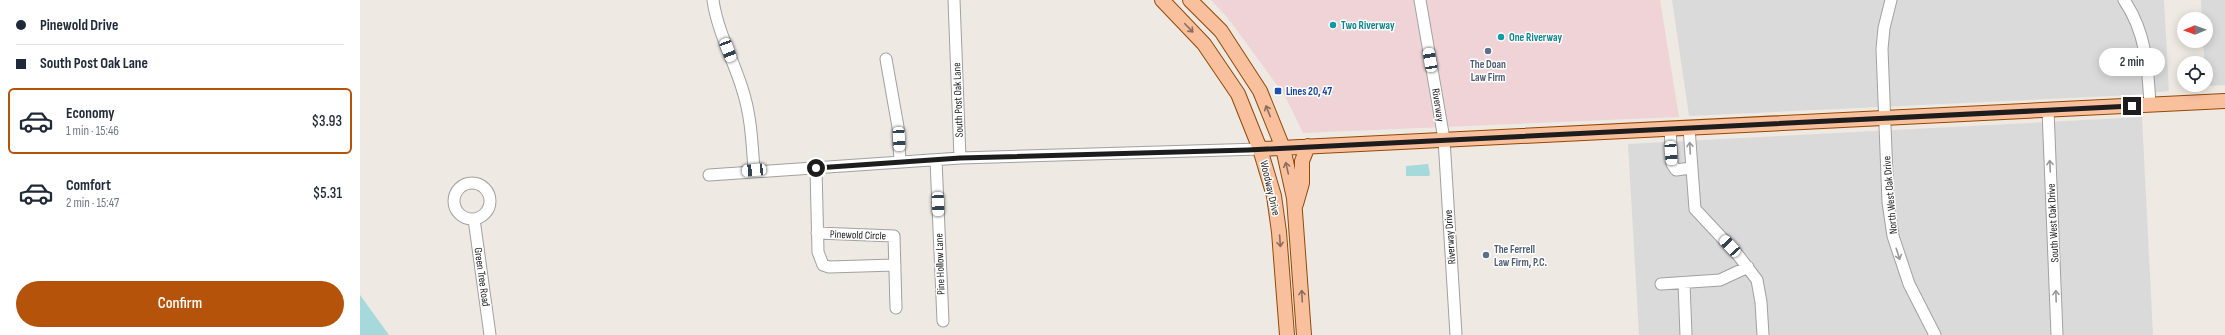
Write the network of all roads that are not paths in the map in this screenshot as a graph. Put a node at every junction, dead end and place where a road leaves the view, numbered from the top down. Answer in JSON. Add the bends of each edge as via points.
{"nodes":[{"id":1,"x":712,"y":0,"type":"edge"},
{"id":2,"x":954,"y":0,"type":"edge"},
{"id":3,"x":1162,"y":0,"type":"edge"},
{"id":4,"x":1190,"y":0,"type":"edge"},
{"id":5,"x":1420,"y":0,"type":"edge"},
{"id":6,"x":1891,"y":0,"type":"edge"},
{"id":7,"x":2124,"y":0,"type":"edge"},
{"id":8,"x":886,"y":59,"type":"dead end"},
{"id":9,"x":2225,"y":102,"type":"edge"},
{"id":10,"x":2150,"y":105,"type":"junction"},
{"id":11,"x":2048,"y":110,"type":"junction"},
{"id":12,"x":1885,"y":118,"type":"junction"},
{"id":13,"x":1670,"y":128,"type":"junction"},
{"id":14,"x":1690,"y":128,"type":"junction"},
{"id":15,"x":1444,"y":140,"type":"junction"},
{"id":16,"x":1308,"y":146,"type":"junction"},
{"id":17,"x":1283,"y":148,"type":"junction"},
{"id":18,"x":1260,"y":149,"type":"junction"},
{"id":19,"x":960,"y":158,"type":"junction"},
{"id":20,"x":936,"y":160,"type":"junction"},
{"id":21,"x":900,"y":162,"type":"junction"},
{"id":22,"x":816,"y":168,"type":"junction"},
{"id":23,"x":1692,"y":168,"type":"junction"},
{"id":24,"x":754,"y":170,"type":"junction"},
{"id":25,"x":709,"y":175,"type":"dead end"},
{"id":26,"x":1295,"y":208,"type":"junction"},
{"id":27,"x":474,"y":219,"type":"dead end"},
{"id":28,"x":817,"y":233,"type":"junction"},
{"id":29,"x":895,"y":266,"type":"junction"},
{"id":30,"x":1748,"y":267,"type":"junction"},
{"id":31,"x":1684,"y":283,"type":"junction"},
{"id":32,"x":1661,"y":284,"type":"dead end"},
{"id":33,"x":896,"y":308,"type":"dead end"},
{"id":34,"x":943,"y":321,"type":"dead end"},
{"id":35,"x":490,"y":335,"type":"edge"},
{"id":36,"x":1287,"y":335,"type":"edge"},
{"id":37,"x":1304,"y":335,"type":"edge"},
{"id":38,"x":1456,"y":335,"type":"edge"},
{"id":39,"x":1686,"y":335,"type":"edge"},
{"id":40,"x":1763,"y":335,"type":"edge"},
{"id":41,"x":1935,"y":335,"type":"edge"},
{"id":42,"x":2058,"y":335,"type":"edge"}],
"edges":[{"from":1,"to":24,"type":"street","via":[[748,111]]},
{"from":2,"to":19,"type":"street","name":"South Post Oak Lane"},
{"from":3,"to":18,"type":"main road","name":"Woodway Drive","one_way":true,"via":[[1204,44],[1238,94]]},
{"from":17,"to":4,"type":"main road","name":"Woodway Drive","one_way":true,"via":[[1260,91],[1221,30]]},
{"from":5,"to":15,"type":"street","name":"Riverway"},
{"from":6,"to":12,"type":"street","name":"North West Oak Drive","via":[[1882,49]]},
{"from":7,"to":10,"type":"street","via":[[2131,10],[2145,46]]},
{"from":8,"to":21,"type":"street","via":[[898,127]]},
{"from":9,"to":10,"type":"main road"},
{"from":10,"to":11,"type":"main road"},
{"from":11,"to":12,"type":"main road"},
{"from":42,"to":11,"type":"street","name":"South West Oak Drive","one_way":true},
{"from":12,"to":14,"type":"main road"},
{"from":12,"to":41,"type":"street","name":"North West Oak Drive","one_way":true,"via":[[1888,202],[1893,236],[1909,284]]},
{"from":13,"to":14,"type":"main road"},
{"from":13,"to":15,"type":"main road"},
{"from":13,"to":23,"type":"street","via":[[1672,164],[1676,170]]},
{"from":23,"to":14,"type":"street","one_way":true},
{"from":15,"to":16,"type":"main road"},
{"from":15,"to":38,"type":"street","name":"Riverway Drive"},
{"from":16,"to":17,"type":"main road"},
{"from":16,"to":26,"type":"main road","via":[[1302,161],[1302,183]]},
{"from":17,"to":18,"type":"main road"},
{"from":26,"to":17,"type":"main road","name":"Woodway Drive","one_way":true},
{"from":18,"to":19,"type":"street"},
{"from":18,"to":36,"type":"main road","name":"Woodway Drive","one_way":true,"via":[[1275,202]]},
{"from":19,"to":20,"type":"street"},
{"from":20,"to":21,"type":"street"},
{"from":20,"to":34,"type":"street","name":"Pine Hollow Lane"},
{"from":21,"to":22,"type":"street"},
{"from":22,"to":24,"type":"street"},
{"from":22,"to":28,"type":"street","name":"Pinewold Circle"},
{"from":23,"to":30,"type":"street","via":[[1695,209]]},
{"from":24,"to":25,"type":"street"},
{"from":37,"to":26,"type":"main road","name":"Woodway Drive","one_way":true},
{"from":27,"to":35,"type":"street","name":"Green Tree Road"},
{"from":28,"to":29,"type":"street","name":"Pinewold Circle","via":[[823,265]]},
{"from":28,"to":29,"type":"street","name":"Pinewold Circle","via":[[894,236]]},
{"from":29,"to":33,"type":"street","name":"Pinewold Circle"},
{"from":30,"to":31,"type":"street","via":[[1720,280]]},
{"from":30,"to":40,"type":"street","via":[[1757,280]]},
{"from":31,"to":32,"type":"street"},
{"from":31,"to":39,"type":"street"}]}
